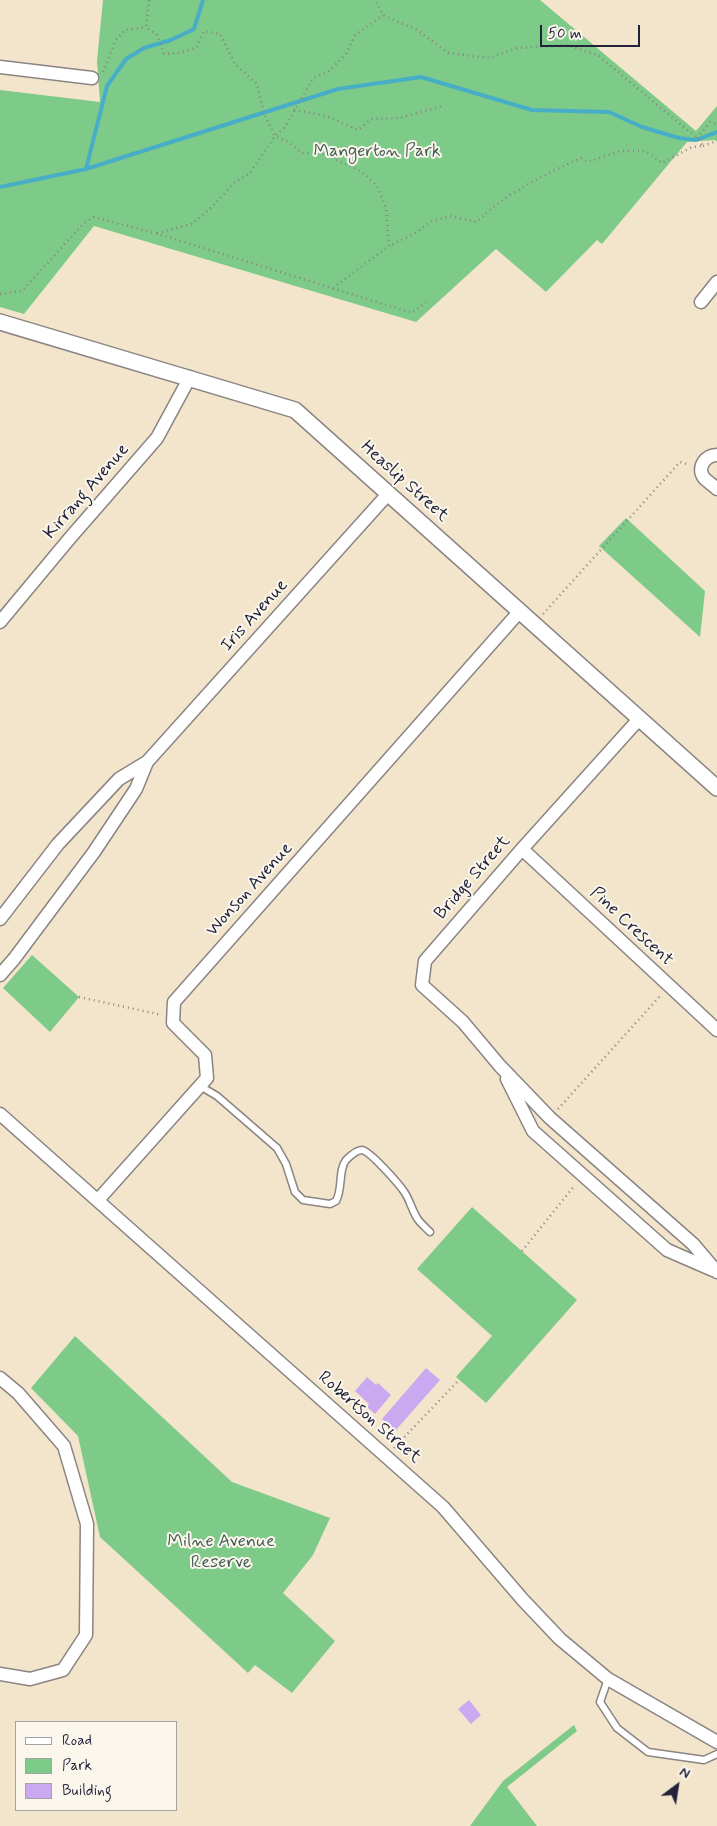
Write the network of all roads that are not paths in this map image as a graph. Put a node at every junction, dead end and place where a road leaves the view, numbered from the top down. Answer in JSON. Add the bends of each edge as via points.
{"nodes":[{"id":1,"x":0,"y":68,"type":"edge"},
{"id":2,"x":92,"y":78,"type":"road end"},
{"id":3,"x":717,"y":282,"type":"edge"},
{"id":4,"x":702,"y":302,"type":"dead end"},
{"id":5,"x":0,"y":322,"type":"edge"},
{"id":6,"x":190,"y":377,"type":"junction"},
{"id":7,"x":717,"y":455,"type":"edge"},
{"id":8,"x":717,"y":489,"type":"edge"},
{"id":9,"x":388,"y":494,"type":"junction"},
{"id":10,"x":520,"y":612,"type":"junction"},
{"id":11,"x":0,"y":622,"type":"edge"},
{"id":12,"x":640,"y":718,"type":"junction"},
{"id":13,"x":147,"y":762,"type":"junction"},
{"id":14,"x":715,"y":782,"type":"edge"},
{"id":15,"x":522,"y":849,"type":"junction"},
{"id":16,"x":0,"y":919,"type":"edge"},
{"id":17,"x":0,"y":975,"type":"edge"},
{"id":18,"x":717,"y":1030,"type":"edge"},
{"id":19,"x":500,"y":1066,"type":"junction"},
{"id":20,"x":200,"y":1086,"type":"junction"},
{"id":21,"x":0,"y":1114,"type":"edge"},
{"id":22,"x":98,"y":1200,"type":"junction"},
{"id":23,"x":430,"y":1232,"type":"dead end"},
{"id":24,"x":717,"y":1272,"type":"edge"},
{"id":25,"x":0,"y":1378,"type":"edge"},
{"id":26,"x":0,"y":1674,"type":"edge"},
{"id":27,"x":608,"y":1678,"type":"junction"},
{"id":28,"x":717,"y":1742,"type":"edge"},
{"id":29,"x":717,"y":1754,"type":"edge"}],
"edges":[{"from":1,"to":2,"type":"street"},
{"from":3,"to":4,"type":"street"},
{"from":5,"to":6,"type":"street","name":"Heaslip Street"},
{"from":6,"to":9,"type":"street","name":"Heaslip Street","via":[[295,410]]},
{"from":6,"to":11,"type":"street","name":"Kirrang Avenue","via":[[157,438]]},
{"from":7,"to":8,"type":"street","via":[[708,456],[702,468],[705,478]]},
{"from":9,"to":10,"type":"street","name":"Heaslip Street"},
{"from":9,"to":13,"type":"street","name":"Iris Avenue"},
{"from":10,"to":12,"type":"street","name":"Heaslip Street"},
{"from":10,"to":20,"type":"street","name":"Wonson Avenue","via":[[174,1002],[173,1023],[204,1055],[207,1078]]},
{"from":12,"to":14,"type":"street","name":"Heaslip Street"},
{"from":12,"to":15,"type":"street","name":"Bridge Street"},
{"from":13,"to":16,"type":"street","name":"Iris Avenue","via":[[119,779],[58,844]]},
{"from":13,"to":17,"type":"street","name":"Iris Avenue","via":[[136,789],[94,852]]},
{"from":15,"to":18,"type":"street","name":"Pine Crescent"},
{"from":15,"to":19,"type":"street","name":"Bridge Street","via":[[425,961],[422,985],[462,1022]]},
{"from":19,"to":24,"type":"street","name":"Bridge Street","via":[[550,1118],[693,1244]]},
{"from":19,"to":24,"type":"street","name":"Bridge Street","via":[[533,1131],[667,1250]]},
{"from":20,"to":22,"type":"street"},
{"from":20,"to":23,"type":"lane","via":[[217,1096],[277,1148],[295,1192],[303,1200],[330,1204],[336,1201],[340,1195],[344,1164],[362,1150],[372,1156],[400,1187],[416,1217]]},
{"from":21,"to":22,"type":"street","name":"Robertson Street"},
{"from":22,"to":27,"type":"street","name":"Robertson Street","via":[[443,1507],[560,1640]]},
{"from":25,"to":26,"type":"street","via":[[18,1393],[64,1446],[87,1524],[86,1635],[62,1670],[30,1679]]},
{"from":27,"to":28,"type":"street","name":"Robertson Street"},
{"from":27,"to":29,"type":"lane","via":[[600,1702],[617,1728],[648,1752],[704,1760]]}]}
